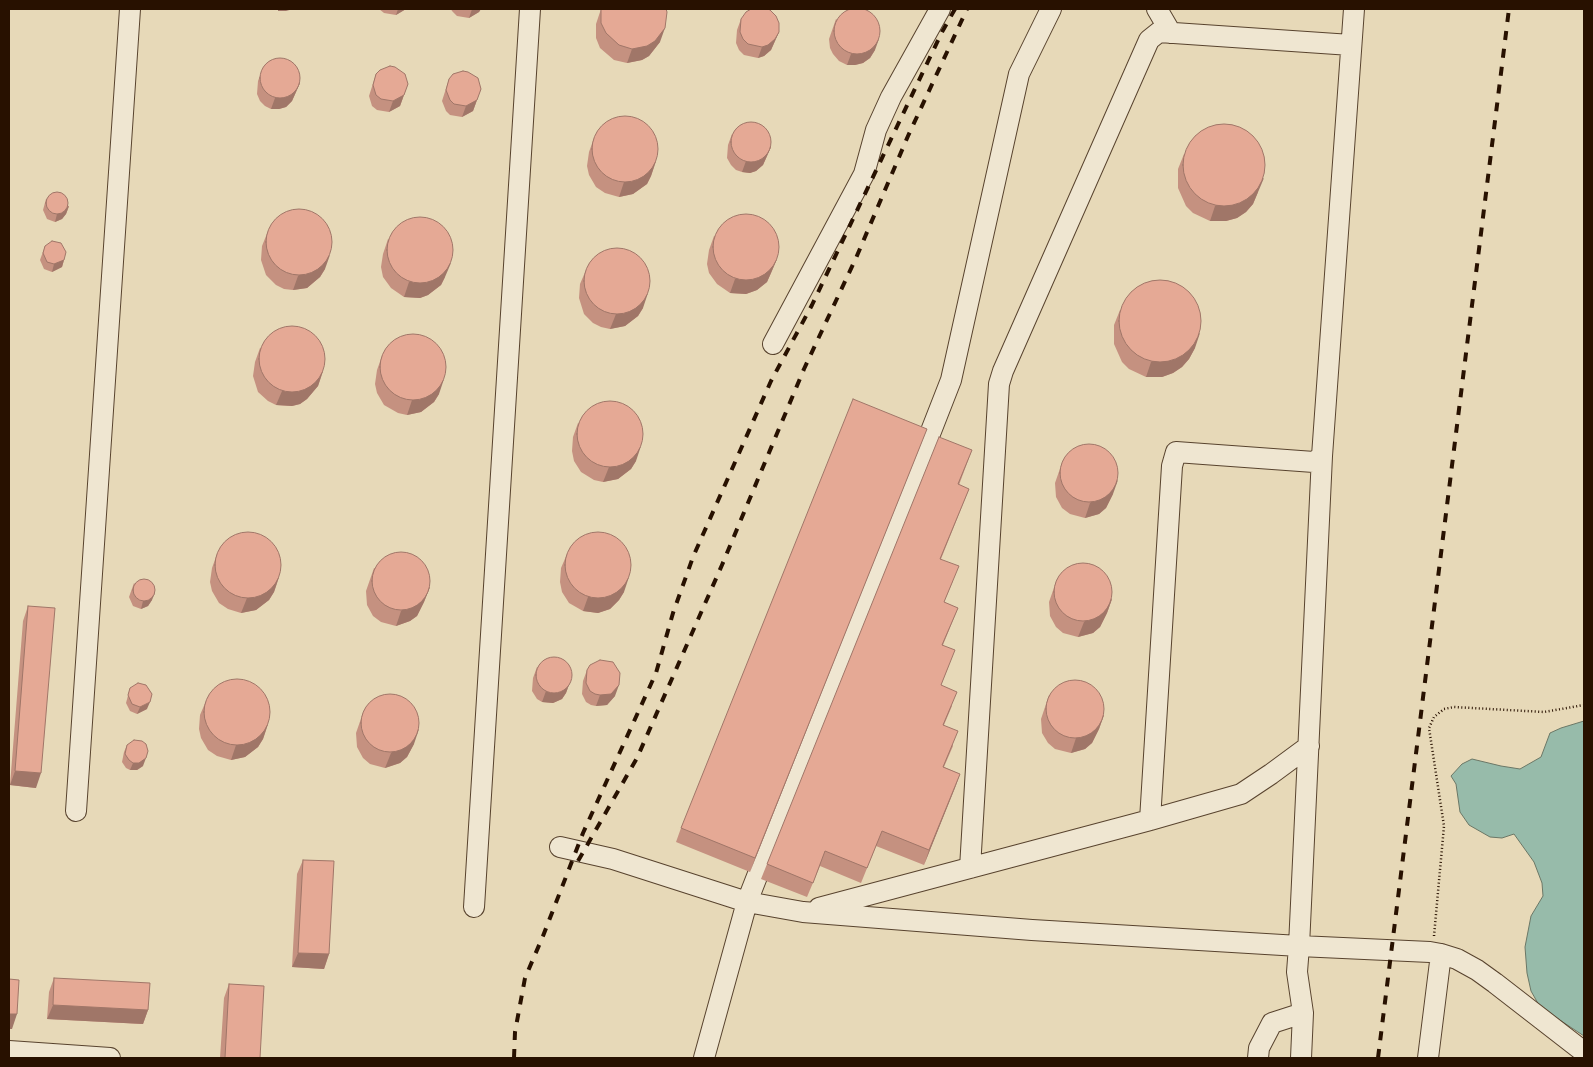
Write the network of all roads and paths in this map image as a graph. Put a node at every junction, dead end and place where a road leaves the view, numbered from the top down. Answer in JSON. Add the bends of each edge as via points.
{"nodes":[{"id":1,"x":130,"y":9,"type":"edge"},
{"id":2,"x":530,"y":9,"type":"edge"},
{"id":3,"x":940,"y":9,"type":"edge"},
{"id":4,"x":1051,"y":9,"type":"edge"},
{"id":5,"x":1157,"y":9,"type":"edge"},
{"id":6,"x":1354,"y":9,"type":"edge"},
{"id":7,"x":1171,"y":33,"type":"junction"},
{"id":8,"x":1351,"y":45,"type":"junction"},
{"id":9,"x":774,"y":344,"type":"dead end"},
{"id":10,"x":1322,"y":456,"type":"junction"},
{"id":11,"x":1584,"y":705,"type":"edge"},
{"id":12,"x":1308,"y":746,"type":"junction"},
{"id":13,"x":76,"y":811,"type":"dead end"},
{"id":14,"x":1150,"y":820,"type":"junction"},
{"id":15,"x":560,"y":847,"type":"dead end"},
{"id":16,"x":970,"y":868,"type":"junction"},
{"id":17,"x":747,"y":902,"type":"junction"},
{"id":18,"x":474,"y":907,"type":"dead end"},
{"id":19,"x":803,"y":912,"type":"junction"},
{"id":20,"x":1299,"y":946,"type":"junction"},
{"id":21,"x":1436,"y":953,"type":"junction"},
{"id":22,"x":1302,"y":1013,"type":"junction"},
{"id":23,"x":9,"y":1051,"type":"edge"},
{"id":24,"x":1584,"y":1052,"type":"edge"},
{"id":25,"x":110,"y":1058,"type":"edge"},
{"id":26,"x":704,"y":1058,"type":"edge"},
{"id":27,"x":1258,"y":1058,"type":"edge"},
{"id":28,"x":1301,"y":1058,"type":"edge"},
{"id":29,"x":1428,"y":1058,"type":"edge"}],
"edges":[{"from":1,"to":13,"type":"lane"},
{"from":2,"to":18,"type":"lane"},
{"from":3,"to":9,"type":"lane","via":[[887,106],[876,130],[864,174]]},
{"from":4,"to":17,"type":"lane","via":[[1019,74],[951,380]]},
{"from":5,"to":7,"type":"lane"},
{"from":6,"to":8,"type":"lane"},
{"from":7,"to":8,"type":"lane"},
{"from":7,"to":16,"type":"lane","via":[[1159,32],[1149,40],[999,384]]},
{"from":8,"to":10,"type":"lane"},
{"from":10,"to":12,"type":"lane"},
{"from":10,"to":14,"type":"lane","via":[[1314,462],[1176,452],[1172,466]]},
{"from":11,"to":21,"type":"path","via":[[1544,712],[1454,707],[1434,716],[1430,728],[1444,826]]},
{"from":12,"to":14,"type":"lane","via":[[1241,794]]},
{"from":12,"to":20,"type":"lane"},
{"from":14,"to":16,"type":"lane"},
{"from":15,"to":17,"type":"lane","via":[[612,859]]},
{"from":16,"to":19,"type":"lane"},
{"from":17,"to":19,"type":"lane"},
{"from":17,"to":26,"type":"lane"},
{"from":19,"to":20,"type":"lane"},
{"from":20,"to":21,"type":"lane"},
{"from":20,"to":22,"type":"lane","via":[[1296,972]]},
{"from":21,"to":24,"type":"lane","via":[[1477,970]]},
{"from":21,"to":29,"type":"lane"},
{"from":22,"to":27,"type":"lane","via":[[1272,1023],[1259,1048]]},
{"from":22,"to":28,"type":"lane"},
{"from":23,"to":25,"type":"lane"}]}
